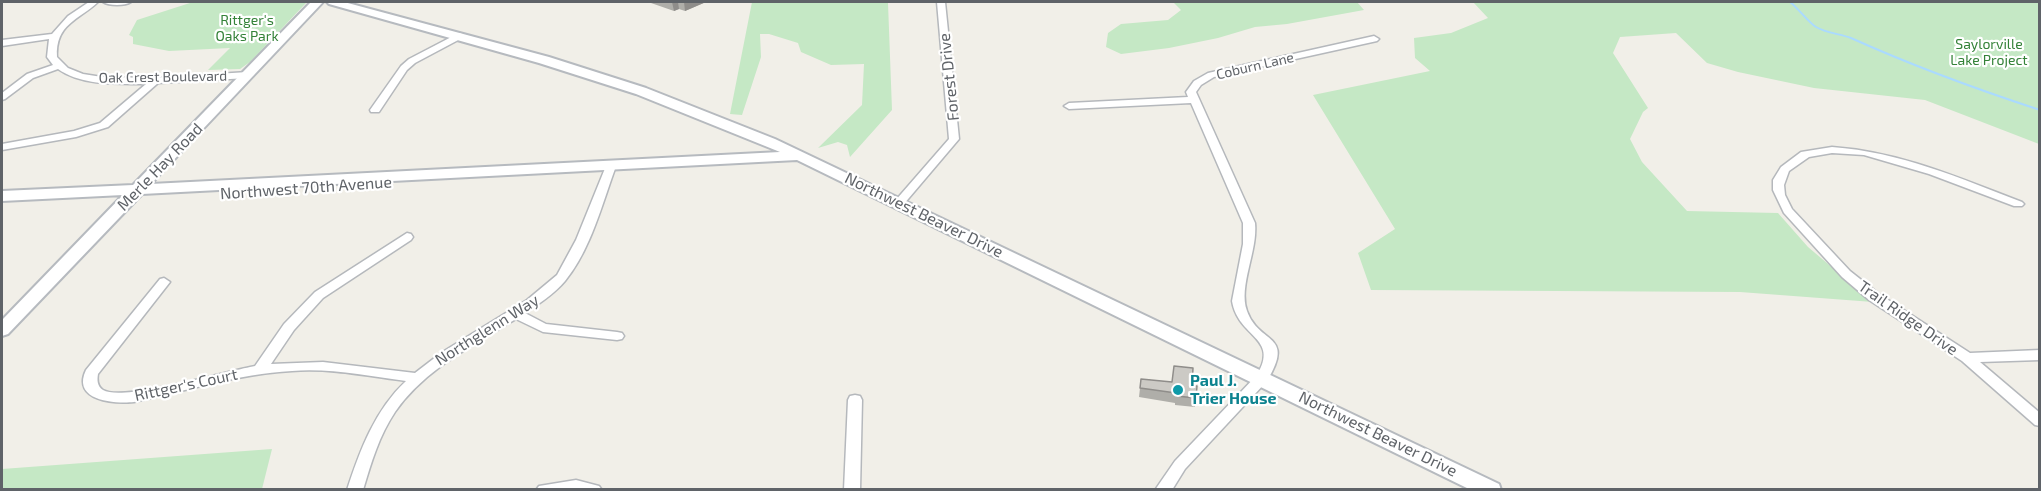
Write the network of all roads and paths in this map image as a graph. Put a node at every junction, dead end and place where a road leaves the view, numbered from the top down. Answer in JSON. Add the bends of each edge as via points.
{"nodes":[{"id":1,"x":94,"y":2,"type":"edge"},
{"id":2,"x":107,"y":2,"type":"edge"},
{"id":3,"x":127,"y":2,"type":"edge"},
{"id":4,"x":317,"y":2,"type":"edge"},
{"id":5,"x":333,"y":2,"type":"edge"},
{"id":6,"x":941,"y":2,"type":"edge"},
{"id":7,"x":55,"y":36,"type":"junction"},
{"id":8,"x":459,"y":36,"type":"junction"},
{"id":9,"x":1374,"y":39,"type":"dead end"},
{"id":10,"x":2,"y":43,"type":"edge"},
{"id":11,"x":58,"y":66,"type":"junction"},
{"id":12,"x":248,"y":75,"type":"junction"},
{"id":13,"x":157,"y":79,"type":"junction"},
{"id":14,"x":2,"y":97,"type":"edge"},
{"id":15,"x":1194,"y":100,"type":"junction"},
{"id":16,"x":1069,"y":106,"type":"dead end"},
{"id":17,"x":375,"y":110,"type":"dead end"},
{"id":18,"x":2,"y":147,"type":"edge"},
{"id":19,"x":799,"y":155,"type":"junction"},
{"id":20,"x":611,"y":166,"type":"junction"},
{"id":21,"x":134,"y":194,"type":"junction"},
{"id":22,"x":2,"y":196,"type":"edge"},
{"id":23,"x":899,"y":203,"type":"junction"},
{"id":24,"x":2018,"y":204,"type":"dead end"},
{"id":25,"x":2,"y":205,"type":"edge"},
{"id":26,"x":407,"y":237,"type":"dead end"},
{"id":27,"x":164,"y":282,"type":"dead end"},
{"id":28,"x":515,"y":313,"type":"junction"},
{"id":29,"x":2,"y":330,"type":"edge"},
{"id":30,"x":617,"y":336,"type":"dead end"},
{"id":31,"x":2040,"y":355,"type":"edge"},
{"id":32,"x":1966,"y":358,"type":"junction"},
{"id":33,"x":259,"y":370,"type":"junction"},
{"id":34,"x":416,"y":378,"type":"junction"},
{"id":35,"x":1262,"y":378,"type":"junction"},
{"id":36,"x":855,"y":400,"type":"dead end"},
{"id":37,"x":2040,"y":421,"type":"edge"},
{"id":38,"x":355,"y":489,"type":"edge"},
{"id":39,"x":544,"y":489,"type":"edge"},
{"id":40,"x":594,"y":489,"type":"edge"},
{"id":41,"x":852,"y":489,"type":"edge"},
{"id":42,"x":1162,"y":489,"type":"edge"},
{"id":43,"x":1491,"y":489,"type":"edge"}],
"edges":[{"from":1,"to":7,"type":"street","via":[[68,20]]},
{"from":2,"to":3,"type":"street"},
{"from":4,"to":12,"type":"main road","name":"Merle Hay Road"},
{"from":5,"to":8,"type":"main road","name":"Northwest Beaver Drive"},
{"from":6,"to":23,"type":"street","name":"Forest Drive","via":[[954,139]]},
{"from":7,"to":10,"type":"street"},
{"from":7,"to":11,"type":"street","via":[[51,50]]},
{"from":8,"to":17,"type":"street","via":[[404,68]]},
{"from":8,"to":19,"type":"main road","name":"Northwest Beaver Drive","via":[[641,91]]},
{"from":9,"to":15,"type":"street","name":"Coburn Lane","via":[[1211,75],[1193,88]]},
{"from":11,"to":13,"type":"street","name":"Oak Crest Boulevard","via":[[98,79]]},
{"from":11,"to":14,"type":"street","via":[[30,76]]},
{"from":12,"to":13,"type":"street","name":"Oak Crest Boulevard"},
{"from":12,"to":21,"type":"main road","name":"Merle Hay Road"},
{"from":13,"to":18,"type":"street","via":[[104,125]]},
{"from":15,"to":16,"type":"street"},
{"from":15,"to":35,"type":"street","via":[[1249,224],[1238,301],[1243,317],[1272,351],[1272,364]]},
{"from":19,"to":20,"type":"main road","name":"Northwest 70th Avenue"},
{"from":19,"to":23,"type":"main road","name":"Northwest Beaver Drive"},
{"from":20,"to":21,"type":"main road","name":"Northwest 70th Avenue"},
{"from":20,"to":28,"type":"street","name":"Northglenn Way","via":[[567,269],[549,290]]},
{"from":21,"to":22,"type":"main road","name":"Northwest 70th Avenue"},
{"from":21,"to":25,"type":"main road","name":"Northwest 70th Avenue"},
{"from":21,"to":29,"type":"main road","name":"Merle Hay Road"},
{"from":23,"to":35,"type":"main road","name":"Northwest Beaver Drive"},
{"from":24,"to":32,"type":"street","name":"Trail Ridge Drive","via":[[1925,167],[1864,153],[1832,151],[1798,157],[1779,177],[1778,192],[1788,211],[1846,274]]},
{"from":26,"to":33,"type":"street","via":[[320,295],[289,327]]},
{"from":27,"to":33,"type":"street","name":"Rittger's Court","via":[[96,364],[89,381],[91,388],[106,397],[134,397]]},
{"from":28,"to":30,"type":"street","via":[[543,328]]},
{"from":28,"to":34,"type":"street","name":"Northglenn Way"},
{"from":31,"to":32,"type":"street"},
{"from":32,"to":37,"type":"street","name":"Trail Ridge Drive"},
{"from":33,"to":34,"type":"street","name":"Rittger's Court","via":[[312,366]]},
{"from":34,"to":38,"type":"street","name":"Northglenn Way","via":[[383,419]]},
{"from":35,"to":42,"type":"street"},
{"from":35,"to":43,"type":"main road","name":"Northwest Beaver Drive"},
{"from":36,"to":41,"type":"street"},
{"from":39,"to":40,"type":"street"}]}
